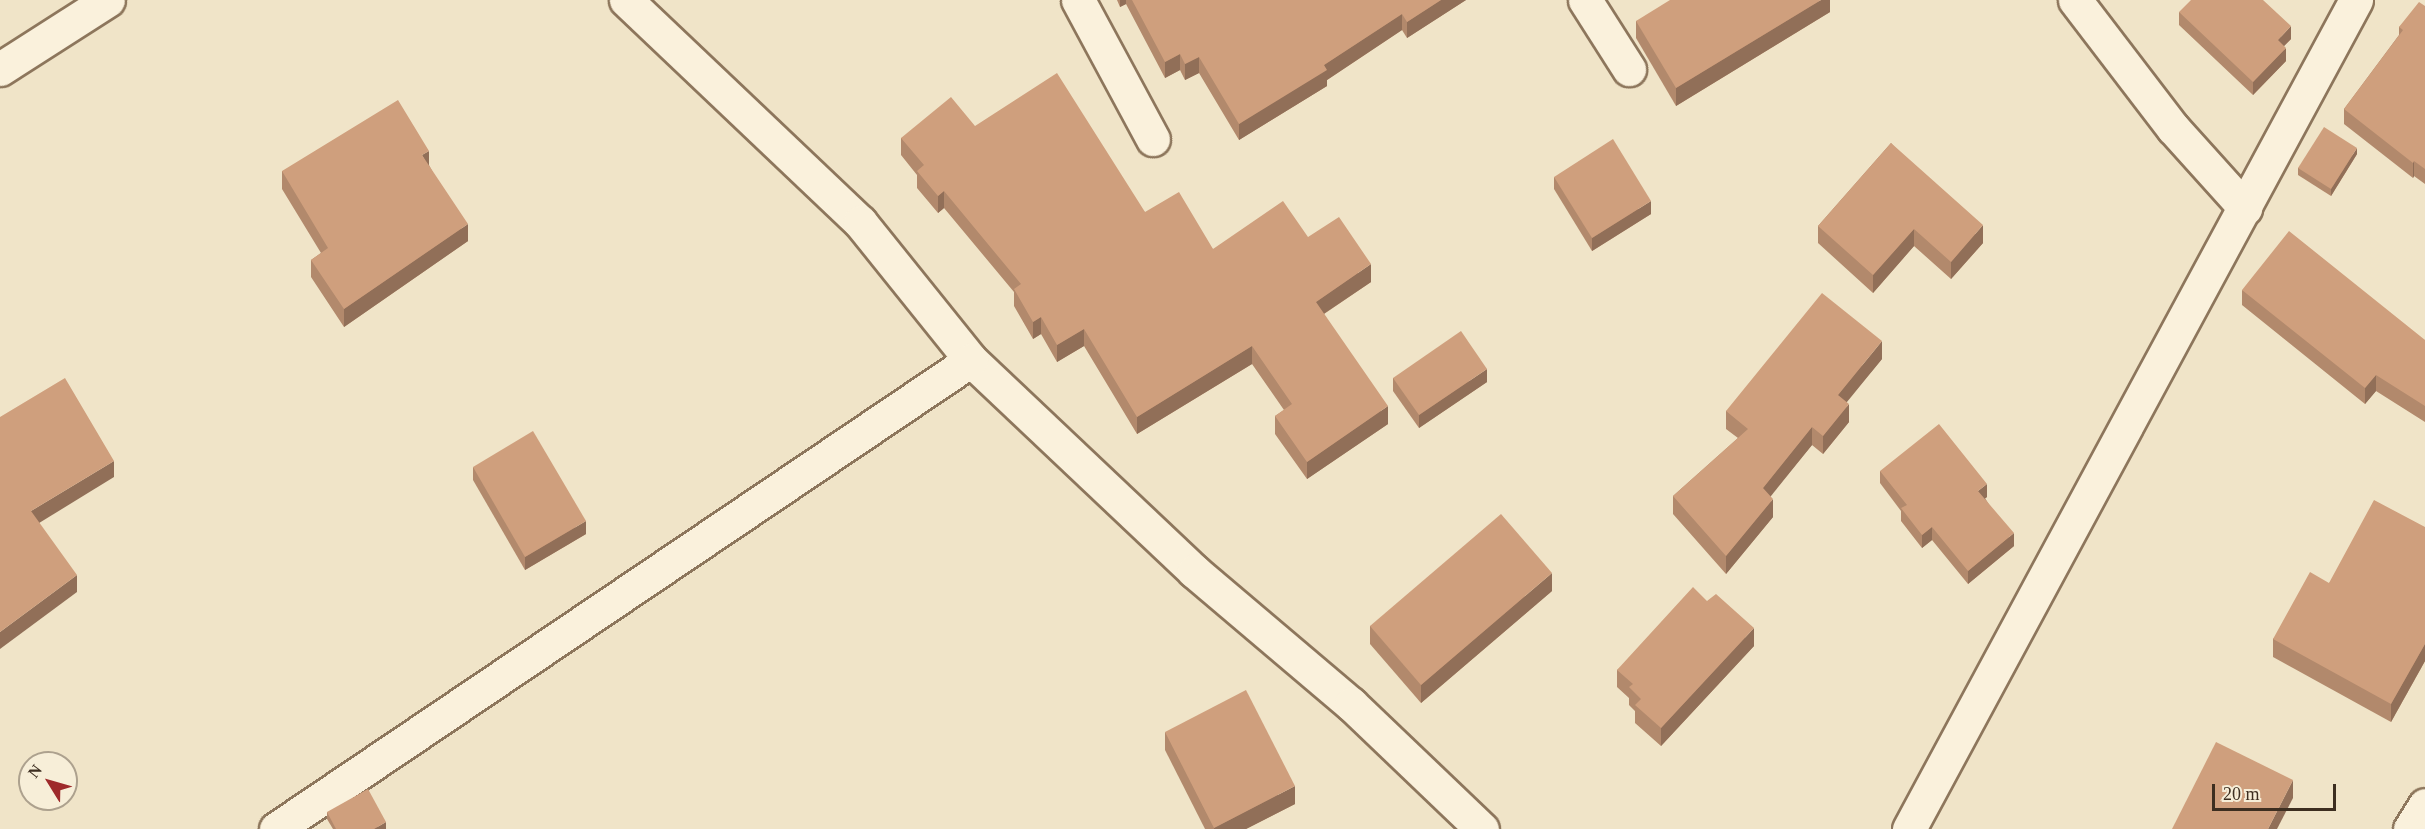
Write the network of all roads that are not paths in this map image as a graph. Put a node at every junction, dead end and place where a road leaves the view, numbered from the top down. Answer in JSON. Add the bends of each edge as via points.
{"nodes":[{"id":1,"x":108,"y":0,"type":"edge"},
{"id":2,"x":626,"y":0,"type":"edge"},
{"id":3,"x":1078,"y":0,"type":"edge"},
{"id":4,"x":1585,"y":0,"type":"edge"},
{"id":5,"x":2075,"y":0,"type":"edge"},
{"id":6,"x":2356,"y":0,"type":"edge"},
{"id":7,"x":0,"y":69,"type":"edge"},
{"id":8,"x":1629,"y":69,"type":"dead end"},
{"id":9,"x":1153,"y":140,"type":"dead end"},
{"id":10,"x":2245,"y":208,"type":"junction"},
{"id":11,"x":971,"y":360,"type":"junction"},
{"id":12,"x":2425,"y":805,"type":"edge"},
{"id":13,"x":276,"y":829,"type":"edge"},
{"id":14,"x":1482,"y":829,"type":"edge"},
{"id":15,"x":1909,"y":829,"type":"edge"},
{"id":16,"x":2410,"y":829,"type":"edge"}],
"edges":[{"from":1,"to":7,"type":"street"},
{"from":2,"to":11,"type":"street","via":[[860,222]]},
{"from":3,"to":9,"type":"street"},
{"from":4,"to":8,"type":"street"},
{"from":5,"to":10,"type":"street","via":[[2173,128]]},
{"from":6,"to":10,"type":"street"},
{"from":10,"to":15,"type":"street"},
{"from":11,"to":13,"type":"street"},
{"from":11,"to":14,"type":"street","via":[[1194,571],[1351,704]]},
{"from":12,"to":16,"type":"street"}]}
